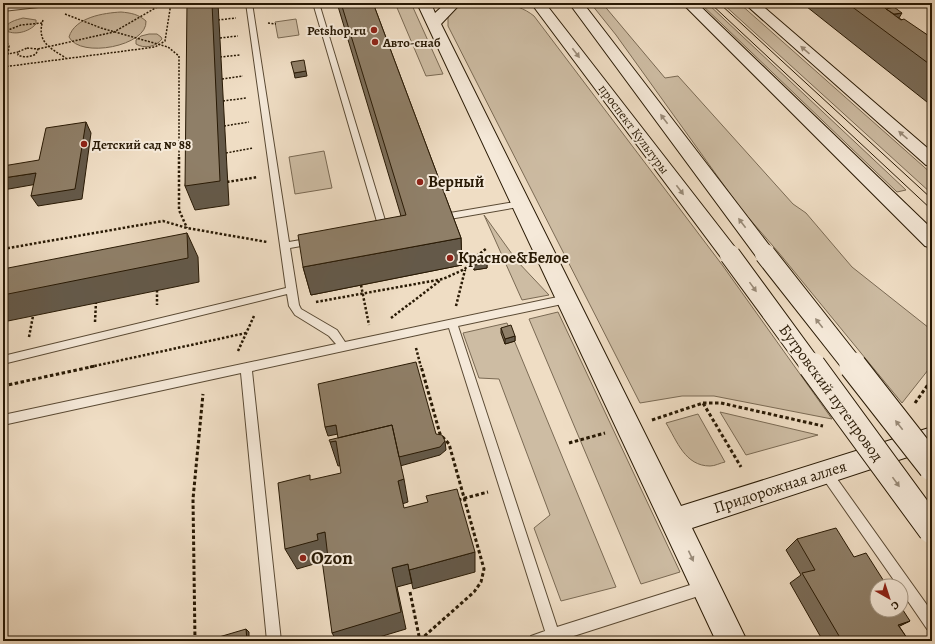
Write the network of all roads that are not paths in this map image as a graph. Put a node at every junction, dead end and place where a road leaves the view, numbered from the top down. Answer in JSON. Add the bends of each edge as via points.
{"nodes":[{"id":1,"x":250,"y":3,"type":"edge"},
{"id":2,"x":316,"y":3,"type":"edge"},
{"id":3,"x":424,"y":3,"type":"edge"},
{"id":4,"x":454,"y":3,"type":"edge"},
{"id":5,"x":529,"y":3,"type":"edge"},
{"id":6,"x":538,"y":3,"type":"edge"},
{"id":7,"x":577,"y":3,"type":"edge"},
{"id":8,"x":751,"y":3,"type":"edge"},
{"id":9,"x":55,"y":4,"type":"edge"},
{"id":10,"x":689,"y":4,"type":"edge"},
{"id":11,"x":3,"y":9,"type":"edge"},
{"id":12,"x":552,"y":22,"type":"junction"},
{"id":13,"x":434,"y":23,"type":"junction"},
{"id":14,"x":932,"y":161,"type":"edge"},
{"id":15,"x":521,"y":204,"type":"junction"},
{"id":16,"x":444,"y":217,"type":"edge"},
{"id":17,"x":370,"y":230,"type":"edge"},
{"id":18,"x":322,"y":239,"type":"edge"},
{"id":19,"x":932,"y":241,"type":"edge"},
{"id":20,"x":285,"y":246,"type":"junction"},
{"id":21,"x":765,"y":254,"type":"joint"},
{"id":22,"x":730,"y":255,"type":"joint"},
{"id":23,"x":291,"y":290,"type":"junction"},
{"id":24,"x":567,"y":299,"type":"junction"},
{"id":25,"x":452,"y":324,"type":"junction"},
{"id":26,"x":343,"y":347,"type":"junction"},
{"id":27,"x":3,"y":360,"type":"edge"},
{"id":28,"x":246,"y":368,"type":"junction"},
{"id":29,"x":3,"y":420,"type":"edge"},
{"id":30,"x":932,"y":438,"type":"edge"},
{"id":31,"x":932,"y":467,"type":"edge"},
{"id":32,"x":826,"y":473,"type":"junction"},
{"id":33,"x":674,"y":520,"type":"junction"},
{"id":34,"x":932,"y":530,"type":"edge"},
{"id":35,"x":706,"y":587,"type":"junction"},
{"id":36,"x":932,"y":624,"type":"edge"},
{"id":37,"x":553,"y":636,"type":"junction"},
{"id":38,"x":274,"y":641,"type":"edge"},
{"id":39,"x":536,"y":641,"type":"edge"},
{"id":40,"x":732,"y":641,"type":"edge"}],
"edges":[{"from":1,"to":20,"type":"lane"},
{"from":2,"to":17,"type":"lane","via":[[386,227]]},
{"from":3,"to":13,"type":"main road"},
{"from":4,"to":13,"type":"main road","via":[[444,10]]},
{"from":5,"to":12,"type":"main road"},
{"from":6,"to":12,"type":"main road","name":"проспект Культуры"},
{"from":21,"to":7,"type":"main road","name":"проспект Культуры","one_way":true},
{"from":14,"to":8,"type":"main road","one_way":true},
{"from":9,"to":11,"type":"lane"},
{"from":10,"to":19,"type":"main road"},
{"from":12,"to":22,"type":"main road","name":"проспект Культуры","one_way":true},
{"from":13,"to":15,"type":"main road"},
{"from":15,"to":16,"type":"lane"},
{"from":15,"to":24,"type":"main road"},
{"from":18,"to":20,"type":"lane"},
{"from":20,"to":23,"type":"lane"},
{"from":31,"to":21,"type":"main road","name":"Бугровский путепровод","one_way":true,"bridge":true},
{"from":22,"to":34,"type":"main road","name":"Бугровский путепровод","one_way":true,"bridge":true},
{"from":23,"to":26,"type":"lane","via":[[298,312],[333,333]]},
{"from":23,"to":27,"type":"lane"},
{"from":24,"to":25,"type":"lane"},
{"from":24,"to":33,"type":"main road"},
{"from":25,"to":26,"type":"lane"},
{"from":25,"to":37,"type":"lane"},
{"from":26,"to":28,"type":"lane"},
{"from":28,"to":29,"type":"lane"},
{"from":28,"to":38,"type":"lane"},
{"from":30,"to":32,"type":"main road","name":"Придорожная аллея"},
{"from":32,"to":33,"type":"main road","name":"Придорожная аллея"},
{"from":32,"to":36,"type":"lane"},
{"from":33,"to":35,"type":"main road","one_way":true},
{"from":35,"to":37,"type":"lane"},
{"from":35,"to":40,"type":"main road"},
{"from":37,"to":39,"type":"lane"}]}
